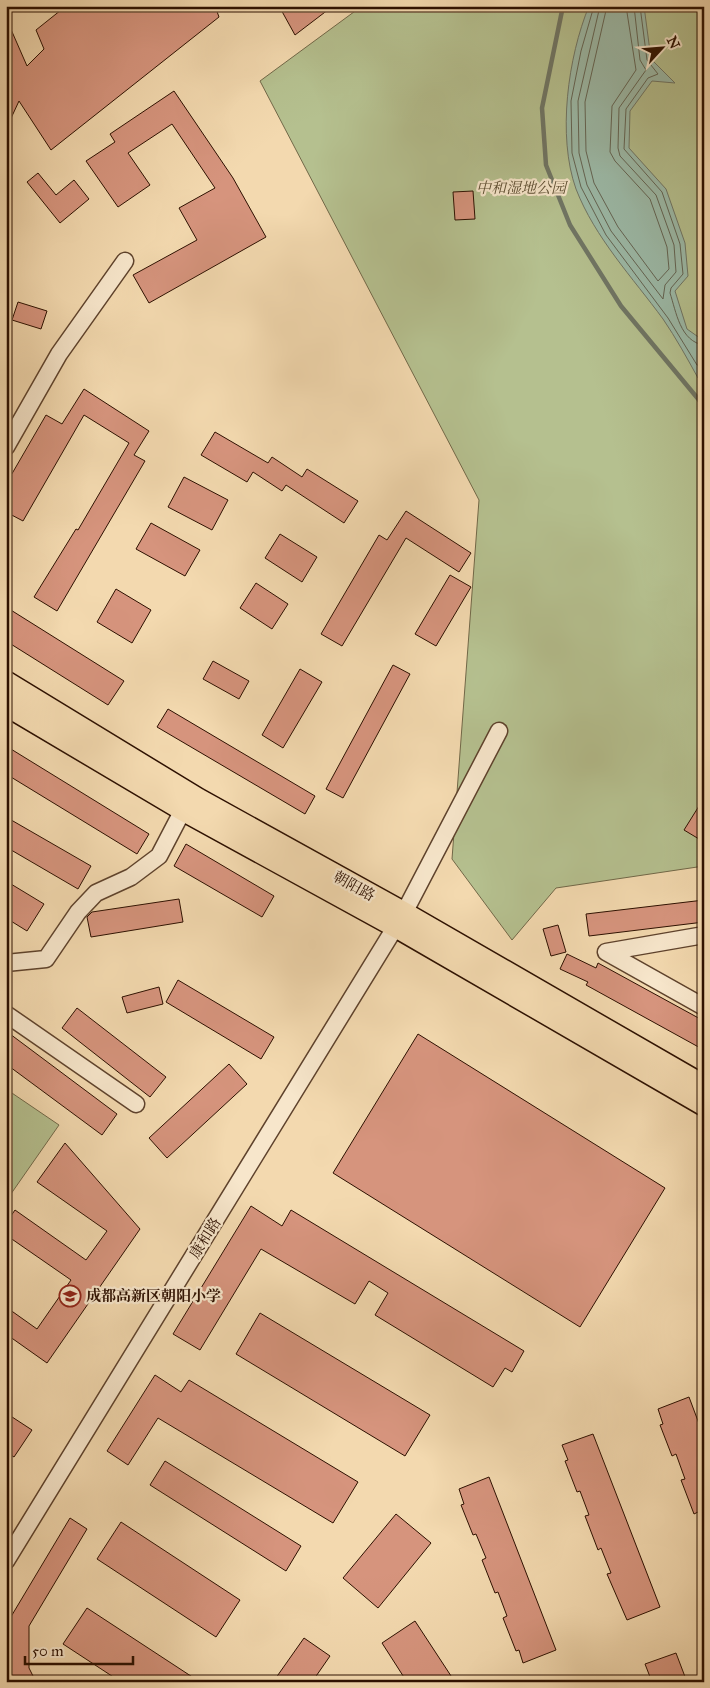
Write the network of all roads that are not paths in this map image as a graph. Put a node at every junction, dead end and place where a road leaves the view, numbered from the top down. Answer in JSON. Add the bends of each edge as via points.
{"nodes":[{"id":1,"x":125,"y":261,"type":"dead end"},
{"id":2,"x":6,"y":447,"type":"edge"},
{"id":3,"x":6,"y":682,"type":"edge"},
{"id":4,"x":6,"y":706,"type":"edge"},
{"id":5,"x":499,"y":731,"type":"dead end"},
{"id":6,"x":183,"y":810,"type":"junction"},
{"id":7,"x":400,"y":920,"type":"junction"},
{"id":8,"x":704,"y":935,"type":"edge"},
{"id":9,"x":6,"y":963,"type":"edge"},
{"id":10,"x":704,"y":1007,"type":"edge"},
{"id":11,"x":6,"y":1014,"type":"edge"},
{"id":12,"x":704,"y":1086,"type":"edge"},
{"id":13,"x":136,"y":1104,"type":"dead end"},
{"id":14,"x":704,"y":1105,"type":"edge"},
{"id":15,"x":6,"y":1562,"type":"edge"}],
"edges":[{"from":1,"to":2,"type":"street","via":[[60,354]]},
{"from":3,"to":7,"type":"main road","name":"朝阳路"},
{"from":4,"to":6,"type":"main road","name":"朝阳路"},
{"from":5,"to":7,"type":"street","name":"康和路"},
{"from":6,"to":7,"type":"main road","name":"朝阳路"},
{"from":6,"to":9,"type":"street","via":[[159,856],[131,876],[96,893],[78,912],[46,959]]},
{"from":7,"to":12,"type":"main road","name":"朝阳路"},
{"from":7,"to":14,"type":"main road","name":"朝阳路"},
{"from":7,"to":15,"type":"street","name":"康和路"},
{"from":8,"to":10,"type":"street","via":[[606,952]]},
{"from":11,"to":13,"type":"street"}]}
